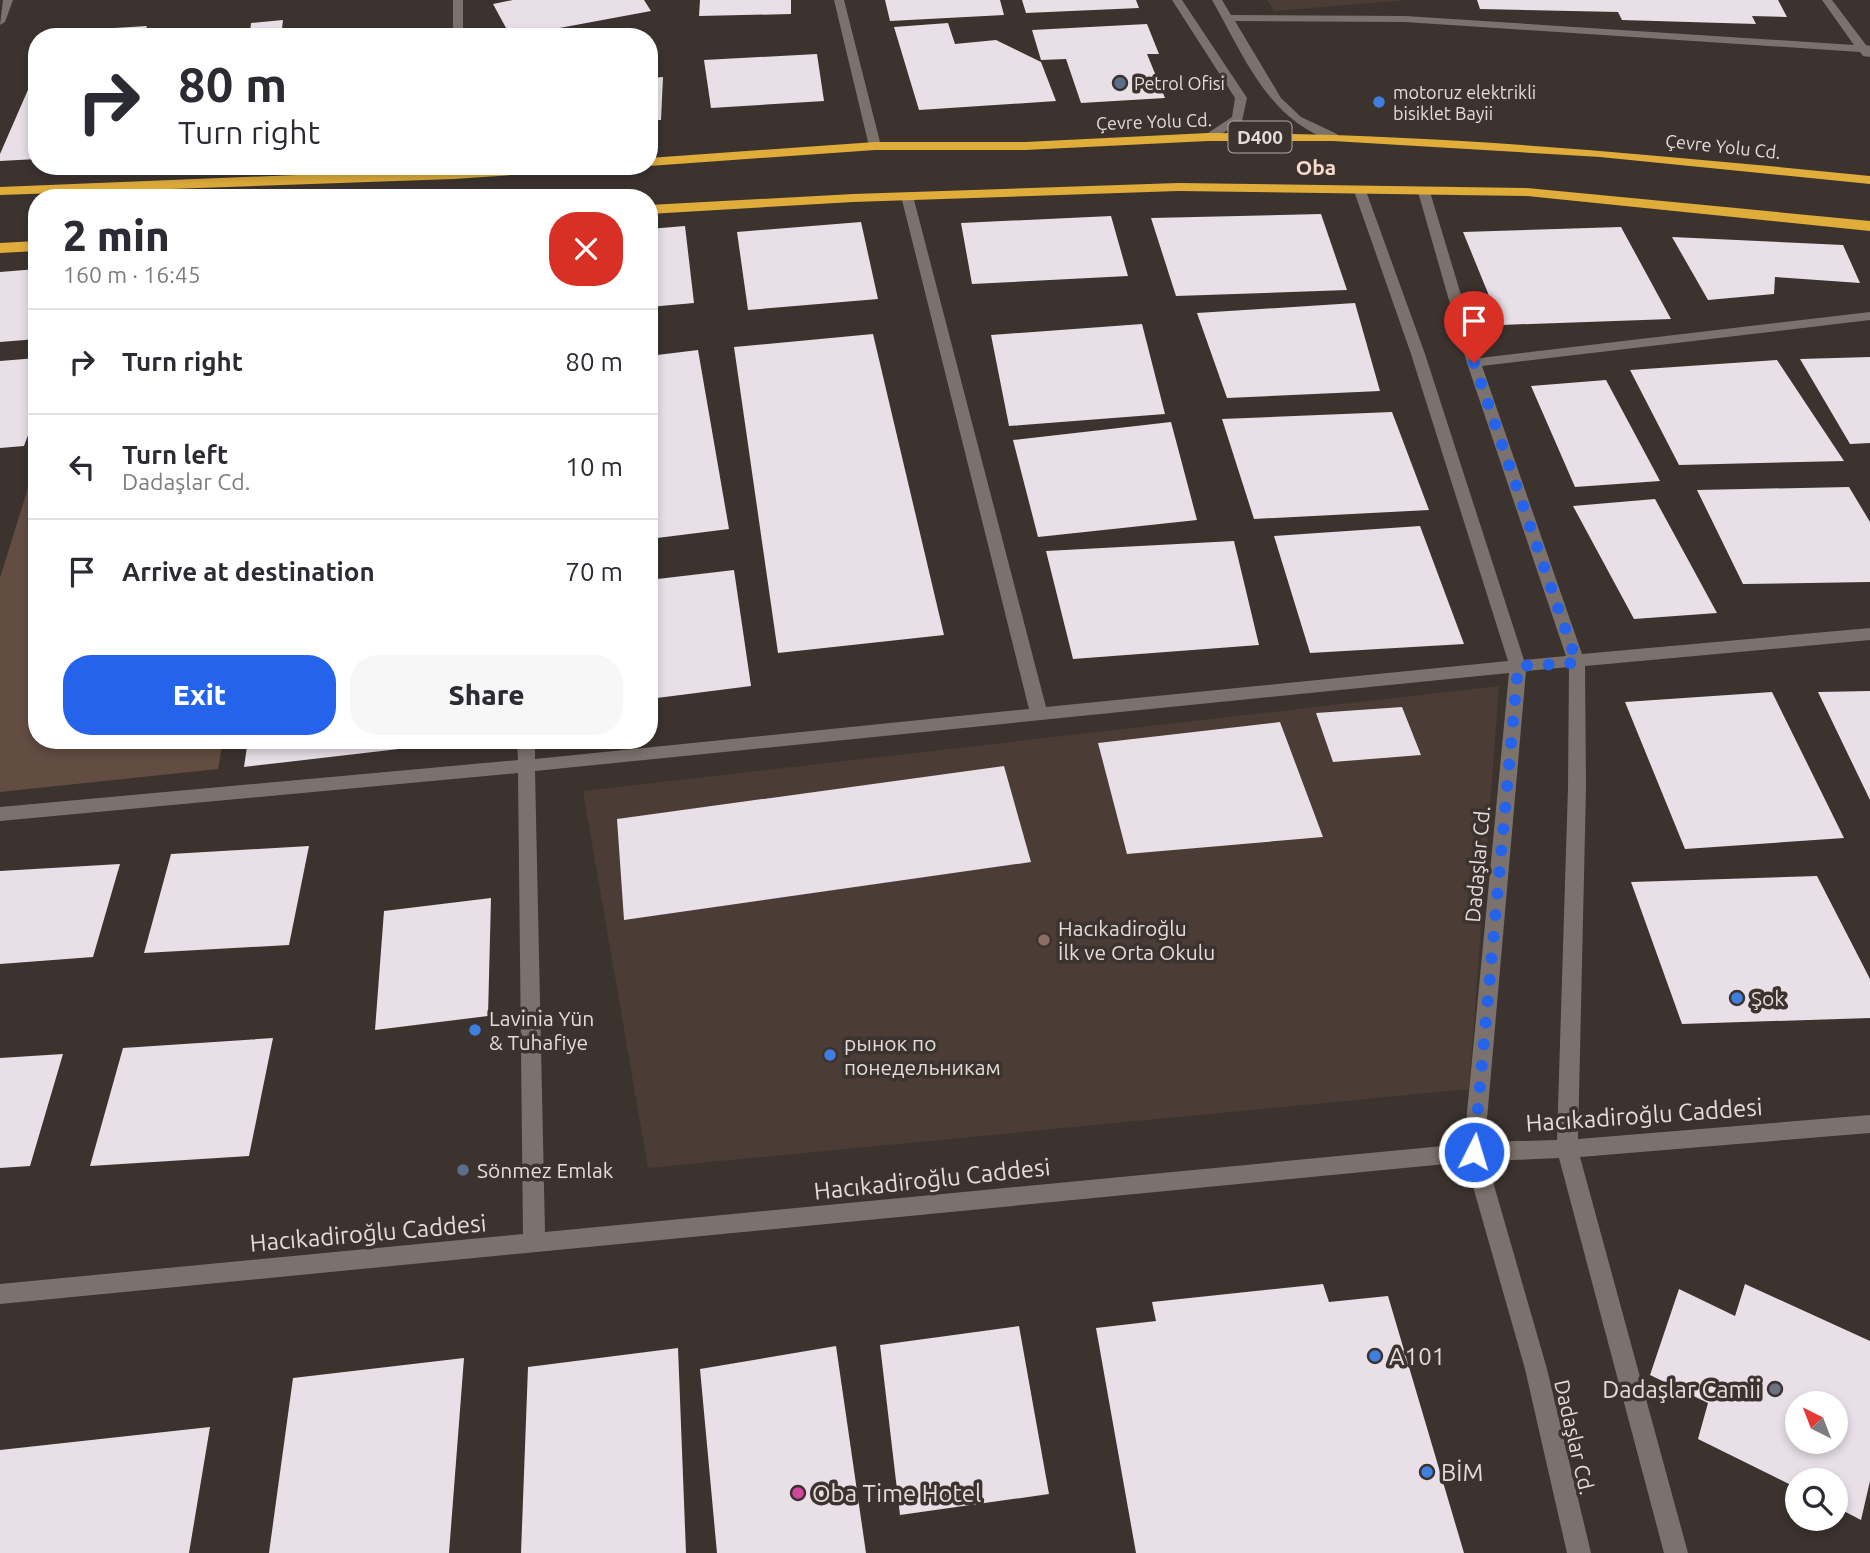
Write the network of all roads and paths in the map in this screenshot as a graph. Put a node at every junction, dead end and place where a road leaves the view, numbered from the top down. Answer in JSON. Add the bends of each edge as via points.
{"nodes":[{"id":1,"x":8,"y":0,"type":"edge"},
{"id":2,"x":458,"y":0,"type":"edge"},
{"id":3,"x":839,"y":0,"type":"edge"},
{"id":4,"x":1177,"y":0,"type":"edge"},
{"id":5,"x":1217,"y":0,"type":"edge"},
{"id":6,"x":1827,"y":0,"type":"edge"},
{"id":7,"x":1229,"y":18,"type":"junction"},
{"id":8,"x":0,"y":22,"type":"edge"},
{"id":9,"x":458,"y":28,"type":"edge"},
{"id":10,"x":1866,"y":48,"type":"edge"},
{"id":11,"x":1870,"y":58,"type":"edge"},
{"id":12,"x":1208,"y":137,"type":"junction"},
{"id":13,"x":1333,"y":137,"type":"junction"},
{"id":14,"x":875,"y":146,"type":"junction"},
{"id":15,"x":658,"y":161,"type":"edge"},
{"id":16,"x":363,"y":175,"type":"edge"},
{"id":17,"x":1870,"y":180,"type":"edge"},
{"id":18,"x":45,"y":189,"type":"edge"},
{"id":19,"x":28,"y":190,"type":"edge"},
{"id":20,"x":0,"y":191,"type":"edge"},
{"id":21,"x":1360,"y":191,"type":"junction"},
{"id":22,"x":1424,"y":192,"type":"junction"},
{"id":23,"x":907,"y":196,"type":"junction"},
{"id":24,"x":658,"y":210,"type":"edge"},
{"id":25,"x":1870,"y":226,"type":"edge"},
{"id":26,"x":28,"y":246,"type":"edge"},
{"id":27,"x":0,"y":248,"type":"edge"},
{"id":28,"x":1870,"y":316,"type":"edge"},
{"id":29,"x":1474,"y":363,"type":"junction"},
{"id":30,"x":1870,"y":634,"type":"edge"},
{"id":31,"x":1577,"y":663,"type":"junction"},
{"id":32,"x":1518,"y":666,"type":"junction"},
{"id":33,"x":1039,"y":713,"type":"junction"},
{"id":34,"x":526,"y":749,"type":"edge"},
{"id":35,"x":526,"y":766,"type":"junction"},
{"id":36,"x":0,"y":814,"type":"edge"},
{"id":37,"x":1870,"y":1124,"type":"edge"},
{"id":38,"x":1567,"y":1149,"type":"junction"},
{"id":39,"x":1474,"y":1152,"type":"junction"},
{"id":40,"x":534,"y":1244,"type":"junction"},
{"id":41,"x":0,"y":1294,"type":"edge"},
{"id":42,"x":1579,"y":1553,"type":"edge"},
{"id":43,"x":1676,"y":1553,"type":"edge"}],
"edges":[{"from":1,"to":8,"type":"street"},
{"from":2,"to":9,"type":"street"},
{"from":3,"to":14,"type":"street"},
{"from":4,"to":12,"type":"street","via":[[1241,98],[1238,119]]},
{"from":5,"to":7,"type":"street"},
{"from":6,"to":10,"type":"street"},
{"from":7,"to":10,"type":"street","via":[[1405,19]]},
{"from":7,"to":13,"type":"street","via":[[1276,100],[1297,119]]},
{"from":10,"to":11,"type":"street"},
{"from":12,"to":13,"type":"highway","name":"Çevre Yolu Cd.","number":"D400"},
{"from":12,"to":14,"type":"highway","name":"Çevre Yolu Cd.","number":"D400","via":[[1025,146]]},
{"from":13,"to":17,"type":"highway","name":"Çevre Yolu Cd.","number":"D400","via":[[1600,153]]},
{"from":14,"to":15,"type":"highway","name":"Çevre Yolu Cd.","number":"D400"},
{"from":16,"to":18,"type":"highway"},
{"from":19,"to":20,"type":"highway"},
{"from":21,"to":22,"type":"highway"},
{"from":21,"to":23,"type":"highway","via":[[1178,187]]},
{"from":21,"to":32,"type":"street","name":"Dadaşlar Cd.","via":[[1418,354]]},
{"from":22,"to":25,"type":"highway","via":[[1527,192]]},
{"from":22,"to":29,"type":"street"},
{"from":23,"to":24,"type":"highway"},
{"from":23,"to":33,"type":"street"},
{"from":26,"to":27,"type":"highway"},
{"from":28,"to":29,"type":"street"},
{"from":29,"to":31,"type":"street"},
{"from":30,"to":31,"type":"street"},
{"from":31,"to":32,"type":"street"},
{"from":31,"to":38,"type":"street"},
{"from":32,"to":33,"type":"street"},
{"from":32,"to":39,"type":"street","name":"Dadaşlar Cd."},
{"from":33,"to":35,"type":"street"},
{"from":34,"to":35,"type":"street"},
{"from":35,"to":36,"type":"street"},
{"from":35,"to":40,"type":"street"},
{"from":37,"to":38,"type":"street","name":"Hacıkadiroğlu Caddesi"},
{"from":38,"to":39,"type":"street","name":"Hacıkadiroğlu Caddesi"},
{"from":38,"to":43,"type":"street"},
{"from":39,"to":40,"type":"street","name":"Hacıkadiroğlu Caddesi"},
{"from":39,"to":42,"type":"street","name":"Dadaşlar Cd.","via":[[1536,1369]]},
{"from":40,"to":41,"type":"street","name":"Hacıkadiroğlu Caddesi"}]}
